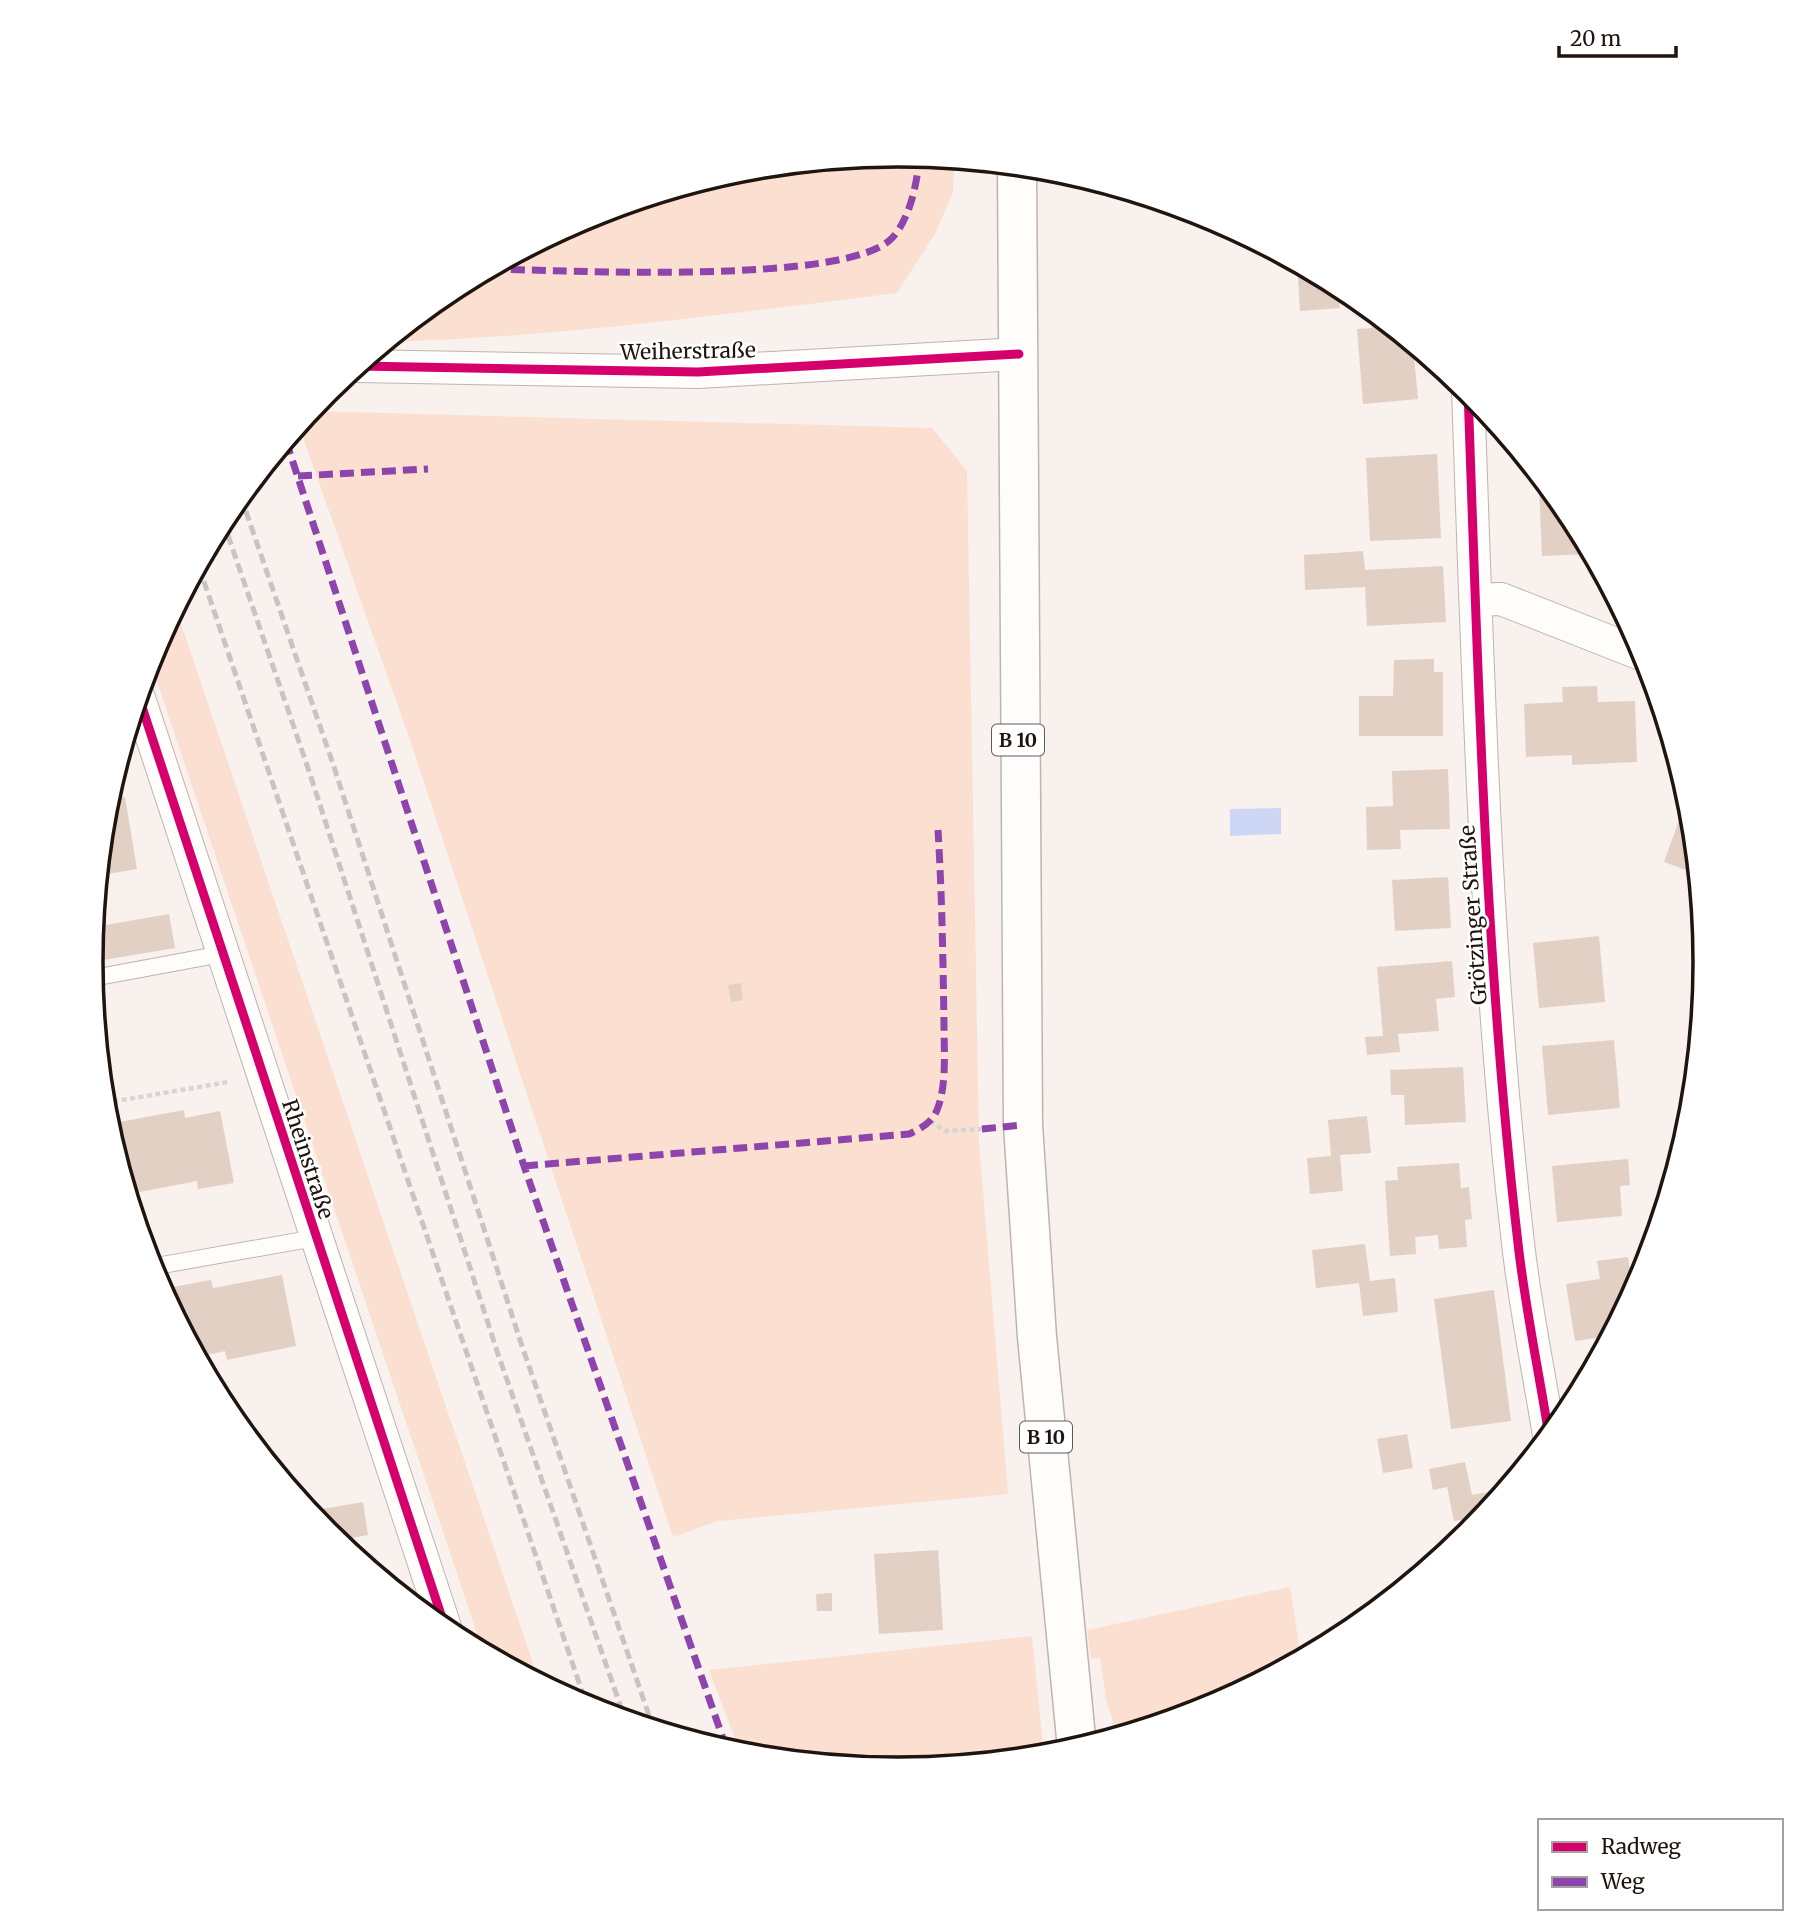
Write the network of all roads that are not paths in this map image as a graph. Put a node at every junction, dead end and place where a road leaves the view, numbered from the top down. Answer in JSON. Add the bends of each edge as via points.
{"nodes":[{"id":1,"x":1017,"y":176,"type":"edge"},
{"id":2,"x":1019,"y":354,"type":"junction"},
{"id":3,"x":372,"y":366,"type":"edge"},
{"id":4,"x":1469,"y":408,"type":"edge"},
{"id":5,"x":1476,"y":600,"type":"junction"},
{"id":6,"x":1629,"y":649,"type":"edge"},
{"id":7,"x":143,"y":711,"type":"edge"},
{"id":8,"x":222,"y":954,"type":"junction"},
{"id":9,"x":104,"y":976,"type":"edge"},
{"id":10,"x":315,"y":1238,"type":"junction"},
{"id":11,"x":164,"y":1265,"type":"edge"},
{"id":12,"x":1547,"y":1422,"type":"edge"},
{"id":13,"x":440,"y":1611,"type":"edge"},
{"id":14,"x":1076,"y":1737,"type":"edge"}],
"edges":[{"from":1,"to":2,"type":"main road","number":"B 10"},
{"from":2,"to":3,"type":"street","name":"Weiherstraße","via":[[698,372]]},
{"from":2,"to":14,"type":"main road","number":"B 10","via":[[1023,1125],[1037,1337]]},
{"from":4,"to":5,"type":"street","name":"Grötzinger Straße"},
{"from":5,"to":6,"type":"street","via":[[1501,599]]},
{"from":5,"to":12,"type":"street","name":"Grötzinger Straße","via":[[1497,1026],[1518,1245]]},
{"from":7,"to":8,"type":"street","name":"Rheinstraße"},
{"from":8,"to":9,"type":"lane"},
{"from":8,"to":10,"type":"street","name":"Rheinstraße"},
{"from":10,"to":11,"type":"lane"},
{"from":10,"to":13,"type":"street","name":"Rheinstraße","via":[[348,1325]]}]}
